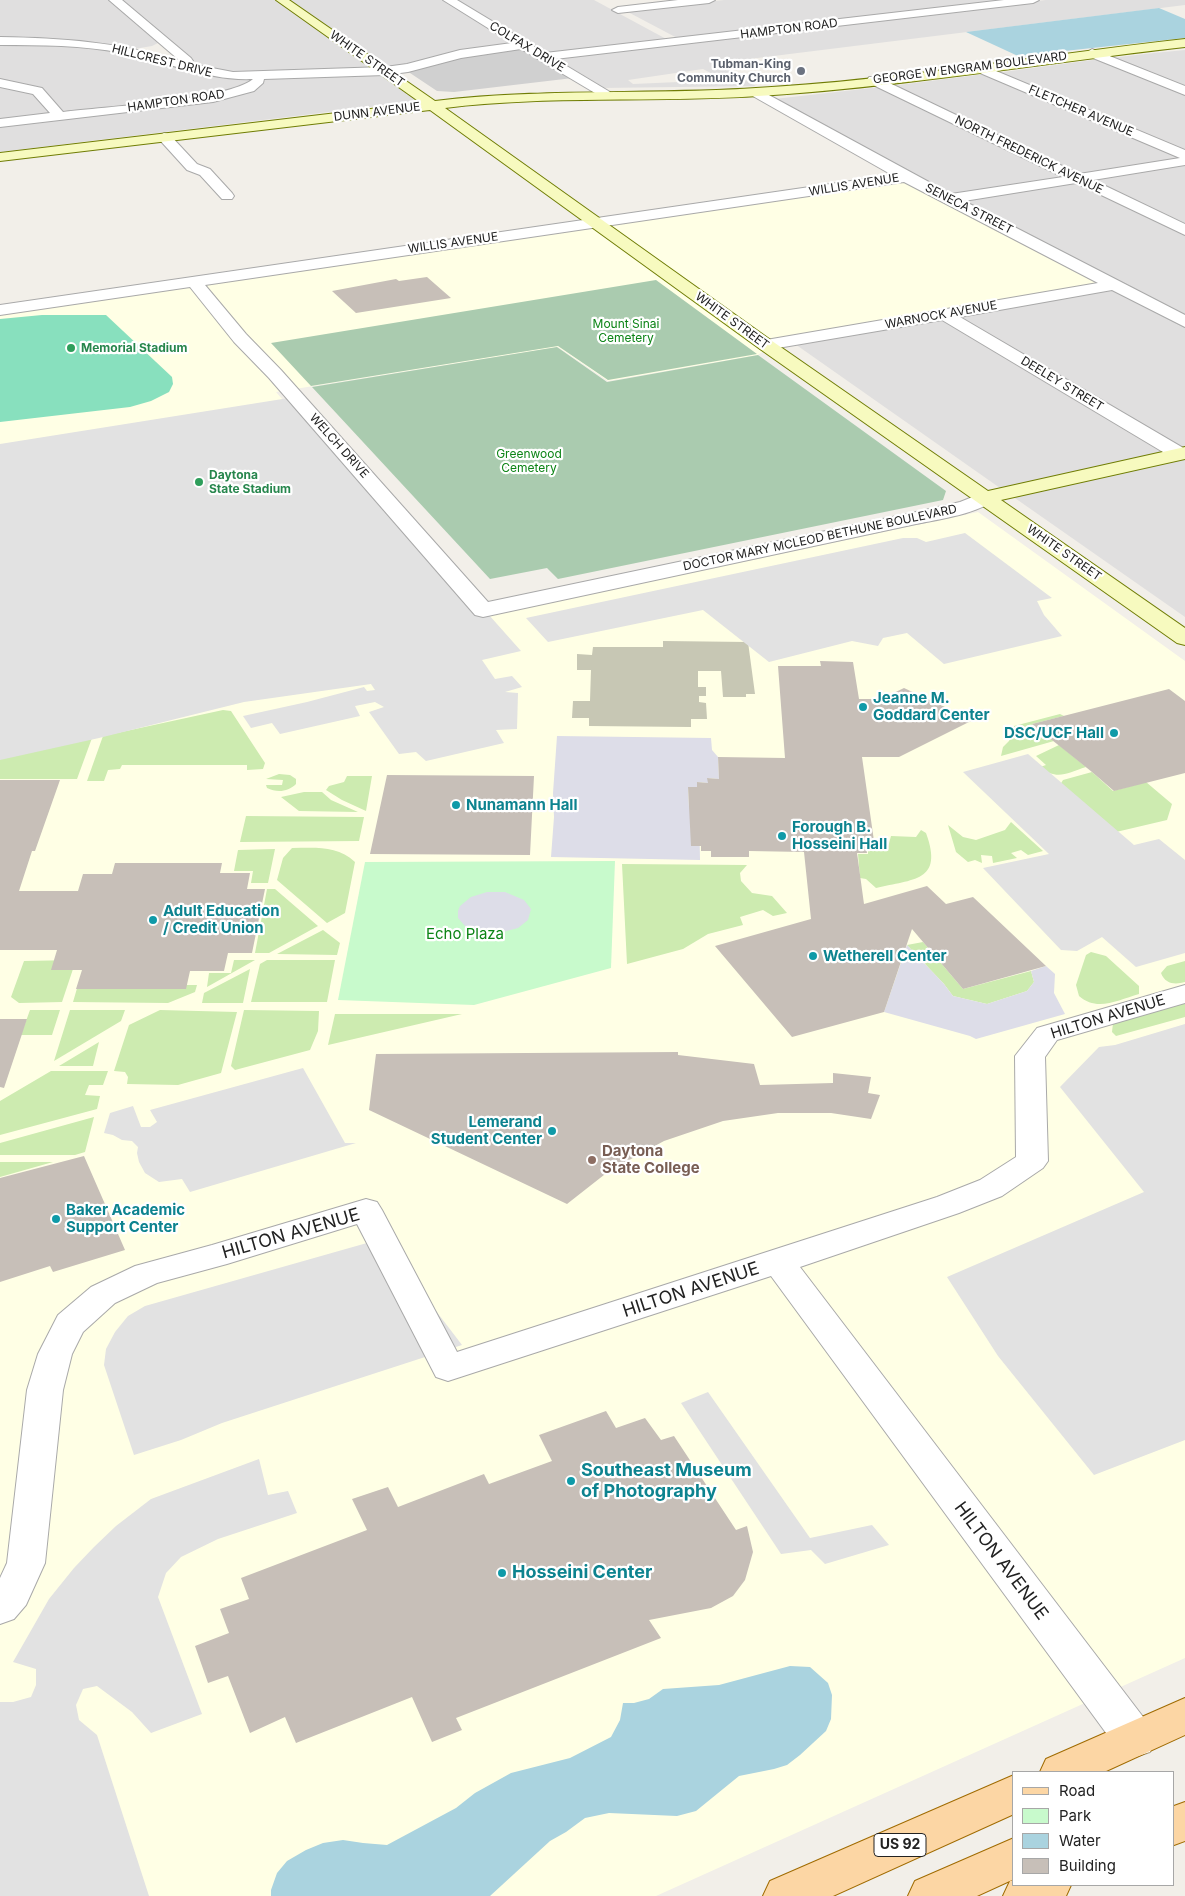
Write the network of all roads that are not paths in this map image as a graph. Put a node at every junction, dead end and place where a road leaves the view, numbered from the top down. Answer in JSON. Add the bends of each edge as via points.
{"nodes":[{"id":1,"x":115,"y":0,"type":"edge"},
{"id":2,"x":282,"y":0,"type":"edge"},
{"id":3,"x":449,"y":0,"type":"edge"},
{"id":4,"x":709,"y":0,"type":"edge"},
{"id":5,"x":1033,"y":0,"type":"edge"},
{"id":6,"x":606,"y":3,"type":"dead end"},
{"id":7,"x":618,"y":10,"type":"junction"},
{"id":8,"x":636,"y":19,"type":"dead end"},
{"id":9,"x":661,"y":33,"type":"dead end"},
{"id":10,"x":0,"y":41,"type":"edge"},
{"id":11,"x":165,"y":42,"type":"junction"},
{"id":12,"x":679,"y":42,"type":"junction"},
{"id":13,"x":1185,"y":43,"type":"edge"},
{"id":14,"x":525,"y":45,"type":"junction"},
{"id":15,"x":133,"y":51,"type":"junction"},
{"id":16,"x":1092,"y":53,"type":"junction"},
{"id":17,"x":545,"y":57,"type":"junction"},
{"id":18,"x":194,"y":67,"type":"junction"},
{"id":19,"x":977,"y":67,"type":"junction"},
{"id":20,"x":385,"y":71,"type":"junction"},
{"id":21,"x":264,"y":75,"type":"junction"},
{"id":22,"x":873,"y":80,"type":"junction"},
{"id":23,"x":0,"y":83,"type":"edge"},
{"id":24,"x":1185,"y":91,"type":"edge"},
{"id":25,"x":756,"y":92,"type":"junction"},
{"id":26,"x":606,"y":95,"type":"junction"},
{"id":27,"x":432,"y":105,"type":"junction"},
{"id":28,"x":60,"y":116,"type":"junction"},
{"id":29,"x":0,"y":123,"type":"edge"},
{"id":30,"x":164,"y":137,"type":"junction"},
{"id":31,"x":1185,"y":155,"type":"edge"},
{"id":32,"x":0,"y":157,"type":"edge"},
{"id":33,"x":1185,"y":161,"type":"edge"},
{"id":34,"x":906,"y":177,"type":"junction"},
{"id":35,"x":1076,"y":178,"type":"junction"},
{"id":36,"x":226,"y":196,"type":"dead end"},
{"id":37,"x":950,"y":199,"type":"junction"},
{"id":38,"x":594,"y":223,"type":"junction"},
{"id":39,"x":1185,"y":230,"type":"edge"},
{"id":40,"x":195,"y":283,"type":"junction"},
{"id":41,"x":1115,"y":286,"type":"junction"},
{"id":42,"x":0,"y":310,"type":"edge"},
{"id":43,"x":944,"y":314,"type":"junction"},
{"id":44,"x":1185,"y":322,"type":"edge"},
{"id":45,"x":766,"y":345,"type":"junction"},
{"id":46,"x":1182,"y":454,"type":"edge"},
{"id":47,"x":985,"y":498,"type":"junction"},
{"id":48,"x":483,"y":610,"type":"joint"},
{"id":49,"x":1185,"y":638,"type":"edge"},
{"id":50,"x":1185,"y":994,"type":"edge"},
{"id":51,"x":778,"y":1262,"type":"junction"},
{"id":52,"x":0,"y":1608,"type":"edge"},
{"id":53,"x":1185,"y":1716,"type":"edge"},
{"id":54,"x":1124,"y":1756,"type":"edge"},
{"id":55,"x":1065,"y":1771,"type":"edge"},
{"id":56,"x":1012,"y":1795,"type":"edge"},
{"id":57,"x":1012,"y":1859,"type":"edge"},
{"id":58,"x":1047,"y":1886,"type":"edge"},
{"id":59,"x":785,"y":1896,"type":"edge"},
{"id":60,"x":930,"y":1896,"type":"edge"},
{"id":61,"x":1025,"y":1896,"type":"edge"}],
"edges":[{"from":1,"to":11,"type":"street"},
{"from":2,"to":20,"type":"street","name":"WHITE STREET"},
{"from":3,"to":14,"type":"street","name":"COLFAX DRIVE"},
{"from":4,"to":7,"type":"street"},
{"from":5,"to":12,"type":"street","name":"HAMPTON ROAD"},
{"from":6,"to":7,"type":"street"},
{"from":7,"to":8,"type":"street"},
{"from":9,"to":12,"type":"street"},
{"from":10,"to":15,"type":"street","name":"HILLCREST DRIVE","via":[[78,44]]},
{"from":11,"to":15,"type":"street"},
{"from":11,"to":18,"type":"street"},
{"from":12,"to":17,"type":"street","name":"HAMPTON ROAD"},
{"from":13,"to":16,"type":"street","name":"GEORGE W ENGRAM BOULEVARD"},
{"from":14,"to":17,"type":"street","name":"COLFAX DRIVE"},
{"from":14,"to":20,"type":"street","via":[[460,54]]},
{"from":15,"to":18,"type":"street","name":"HILLCREST DRIVE"},
{"from":16,"to":19,"type":"street","name":"GEORGE W ENGRAM BOULEVARD"},
{"from":16,"to":24,"type":"street"},
{"from":17,"to":26,"type":"street","name":"COLFAX DRIVE"},
{"from":18,"to":21,"type":"street","name":"HILLCREST DRIVE","via":[[226,76]]},
{"from":19,"to":22,"type":"street","name":"GEORGE W ENGRAM BOULEVARD"},
{"from":19,"to":31,"type":"street","name":"FLETCHER AVENUE"},
{"from":20,"to":21,"type":"street"},
{"from":20,"to":27,"type":"street","name":"WHITE STREET"},
{"from":21,"to":28,"type":"street","name":"HAMPTON ROAD","via":[[250,88],[213,98]]},
{"from":22,"to":25,"type":"street","name":"GEORGE W ENGRAM BOULEVARD"},
{"from":22,"to":35,"type":"street","name":"NORTH FREDERICK AVENUE"},
{"from":23,"to":28,"type":"street","via":[[37,91]]},
{"from":25,"to":26,"type":"street","name":"DUNN AVENUE"},
{"from":25,"to":34,"type":"street","name":"SENECA STREET"},
{"from":26,"to":27,"type":"street","name":"DUNN AVENUE","via":[[526,96]]},
{"from":27,"to":30,"type":"street","name":"DUNN AVENUE"},
{"from":27,"to":38,"type":"street","name":"WHITE STREET"},
{"from":28,"to":29,"type":"street","name":"HAMPTON ROAD"},
{"from":30,"to":32,"type":"street","name":"DUNN AVENUE"},
{"from":30,"to":36,"type":"street","via":[[192,167],[205,172]]},
{"from":33,"to":35,"type":"street"},
{"from":34,"to":37,"type":"street","name":"SENECA STREET"},
{"from":34,"to":38,"type":"street","name":"WILLIS AVENUE"},
{"from":35,"to":37,"type":"street"},
{"from":35,"to":39,"type":"street","name":"NORTH FREDERICK AVENUE"},
{"from":37,"to":41,"type":"street","name":"SENECA STREET"},
{"from":38,"to":40,"type":"street","name":"WILLIS AVENUE"},
{"from":38,"to":45,"type":"street","name":"WHITE STREET"},
{"from":40,"to":42,"type":"street","name":"WILLIS AVENUE"},
{"from":40,"to":48,"type":"street","name":"WELCH DRIVE","via":[[240,338]]},
{"from":41,"to":43,"type":"street","name":"WARNOCK AVENUE"},
{"from":41,"to":44,"type":"street","name":"SENECA STREET"},
{"from":43,"to":45,"type":"street","name":"WARNOCK AVENUE"},
{"from":43,"to":46,"type":"street","name":"DEELEY STREET"},
{"from":45,"to":47,"type":"street","name":"WHITE STREET"},
{"from":46,"to":47,"type":"street","name":"DOCTOR MARY MCLEOD BETHUNE BOULEVARD"},
{"from":47,"to":48,"type":"street","name":"DOCTOR MARY MCLEOD BETHUNE BOULEVARD","via":[[967,506],[916,518]]},
{"from":47,"to":49,"type":"street","name":"WHITE STREET"},
{"from":50,"to":51,"type":"street","name":"HILTON AVENUE","via":[[1047,1034],[1030,1056],[1032,1161],[992,1188]]},
{"from":51,"to":52,"type":"street","name":"HILTON AVENUE","via":[[448,1368],[366,1210],[147,1274],[104,1295],[70,1324],[55,1354],[45,1390],[26,1563],[12,1594]]},
{"from":51,"to":54,"type":"street","name":"HILTON AVENUE"},
{"from":53,"to":54,"type":"main road"},
{"from":54,"to":55,"type":"main road"},
{"from":56,"to":59,"type":"main road","number":"US 92"},
{"from":57,"to":60,"type":"main road"},
{"from":58,"to":61,"type":"main road"}]}
